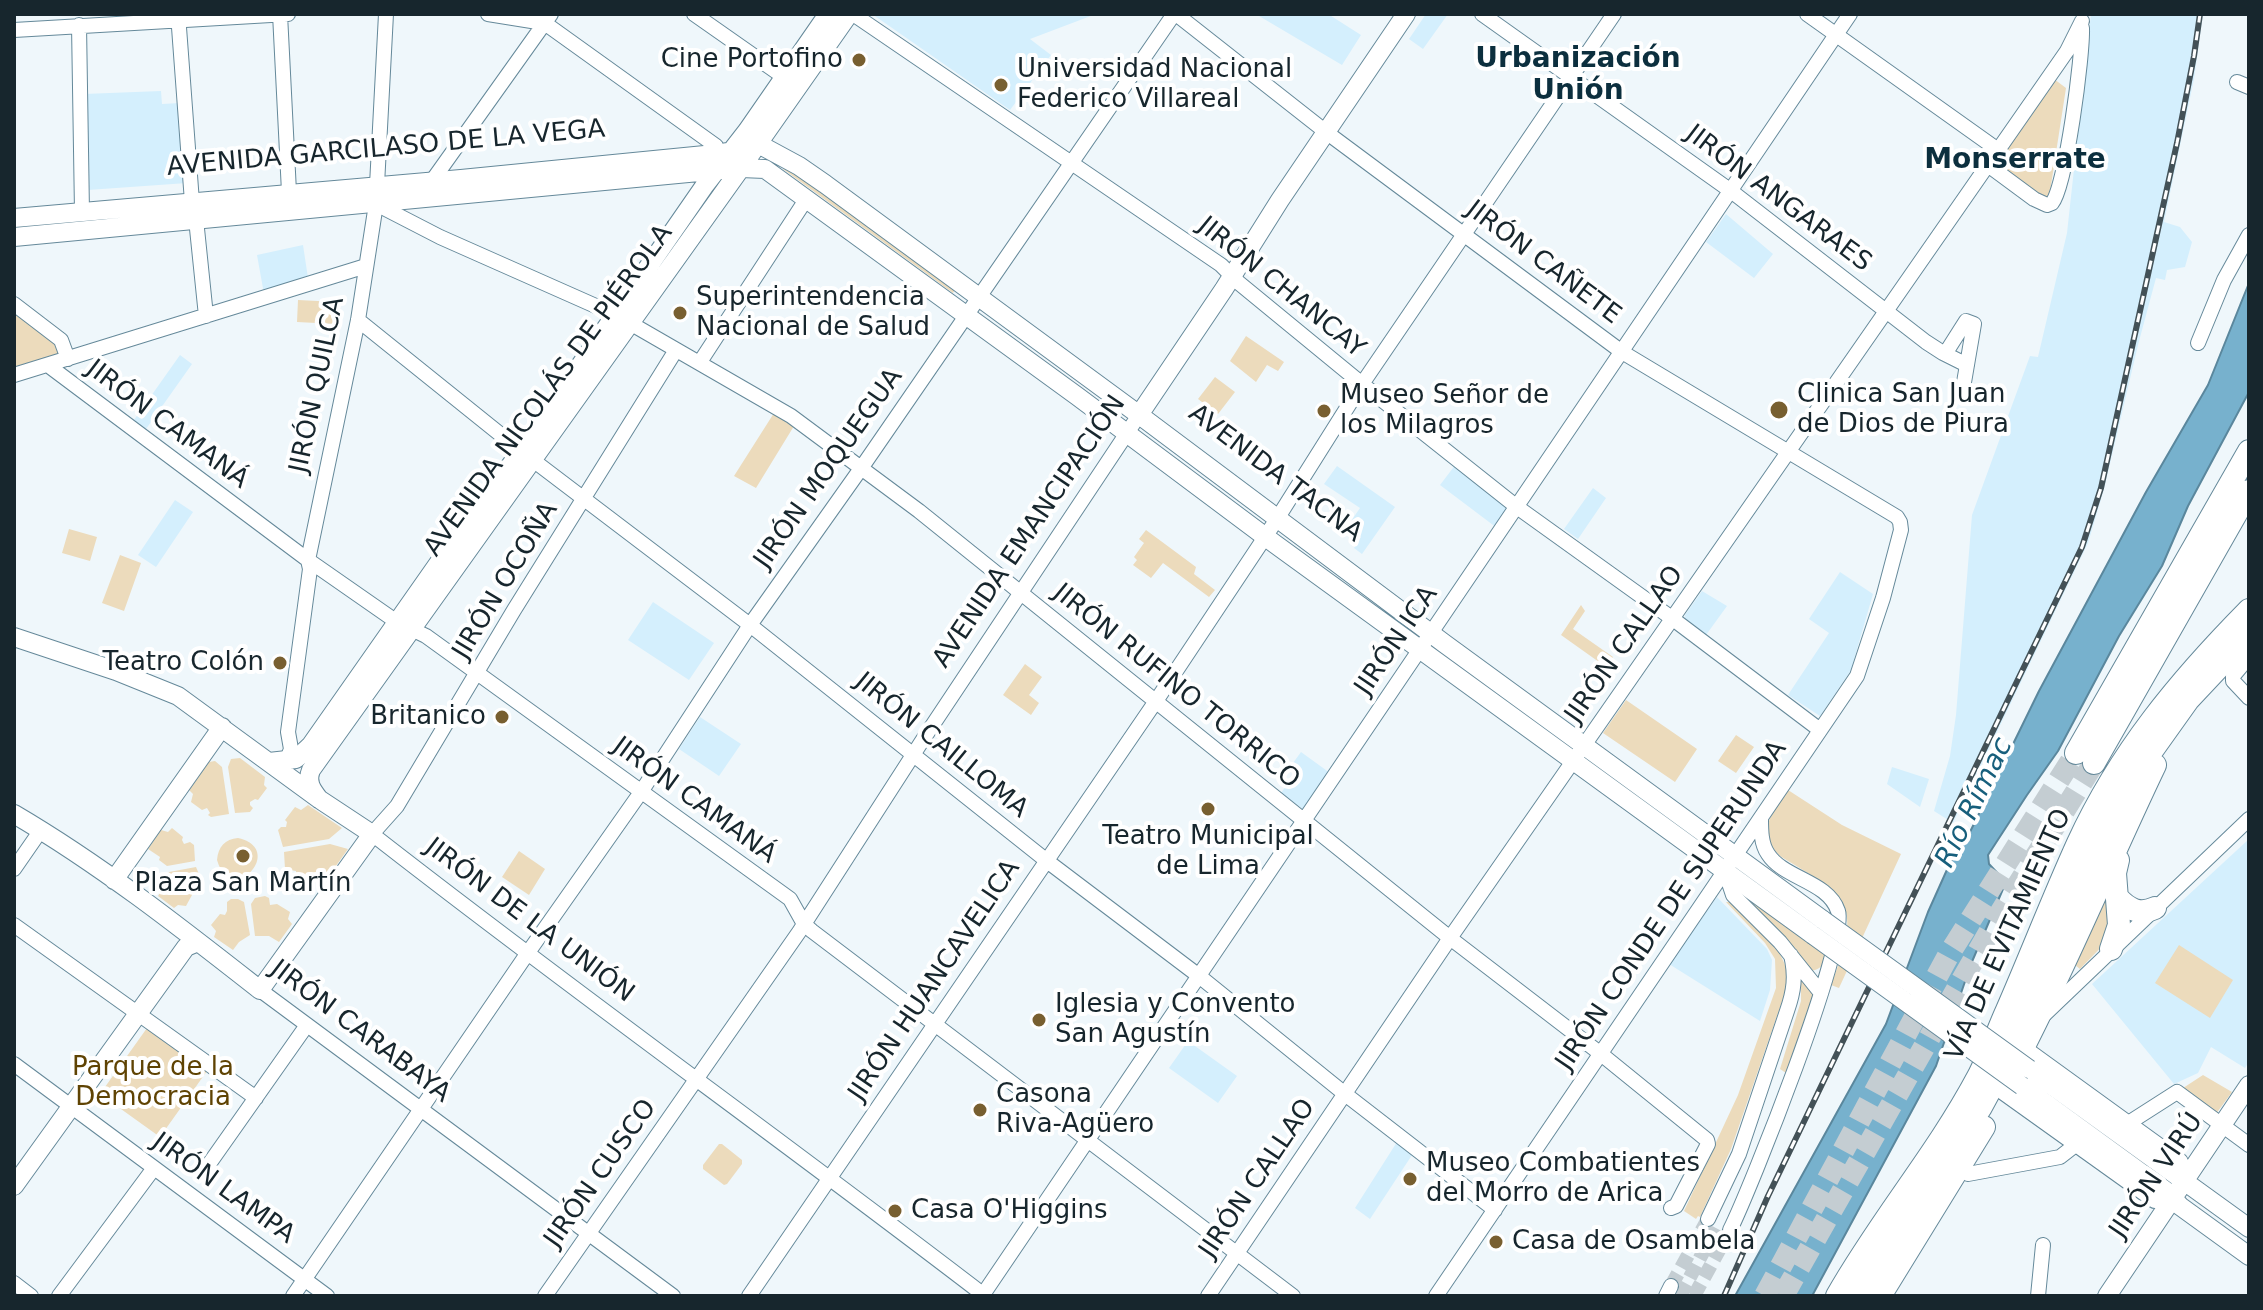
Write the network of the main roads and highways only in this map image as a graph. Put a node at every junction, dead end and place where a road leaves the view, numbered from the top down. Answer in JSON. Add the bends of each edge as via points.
{"nodes":[{"id":1,"x":828,"y":14,"type":"edge"},
{"id":2,"x":851,"y":14,"type":"edge"},
{"id":3,"x":1406,"y":14,"type":"edge"},
{"id":4,"x":791,"y":82,"type":"junction"},
{"id":5,"x":741,"y":145,"type":"junction"},
{"id":6,"x":741,"y":168,"type":"junction"},
{"id":7,"x":716,"y":172,"type":"junction"},
{"id":8,"x":377,"y":188,"type":"junction"},
{"id":9,"x":193,"y":204,"type":"junction"},
{"id":10,"x":82,"y":207,"type":"junction"},
{"id":11,"x":14,"y":208,"type":"edge"},
{"id":12,"x":14,"y":218,"type":"edge"},
{"id":13,"x":14,"y":237,"type":"edge"},
{"id":14,"x":623,"y":318,"type":"junction"},
{"id":15,"x":1141,"y":412,"type":"junction"},
{"id":16,"x":2249,"y":451,"type":"edge"},
{"id":17,"x":2249,"y":491,"type":"edge"},
{"id":18,"x":2249,"y":610,"type":"edge"},
{"id":19,"x":404,"y":625,"type":"junction"},
{"id":20,"x":2249,"y":635,"type":"edge"},
{"id":21,"x":14,"y":637,"type":"edge"},
{"id":22,"x":2188,"y":700,"type":"junction"},
{"id":23,"x":222,"y":727,"type":"junction"},
{"id":24,"x":1584,"y":748,"type":"junction"},
{"id":25,"x":278,"y":762,"type":"junction"},
{"id":26,"x":319,"y":799,"type":"junction"},
{"id":27,"x":14,"y":814,"type":"edge"},
{"id":28,"x":2124,"y":830,"type":"junction"},
{"id":29,"x":114,"y":880,"type":"junction"},
{"id":30,"x":2118,"y":898,"type":"junction"},
{"id":31,"x":2155,"y":908,"type":"road end"},
{"id":32,"x":173,"y":923,"type":"junction"},
{"id":33,"x":198,"y":942,"type":"junction"},
{"id":34,"x":2111,"y":949,"type":"road end"},
{"id":35,"x":260,"y":990,"type":"joint"},
{"id":36,"x":134,"y":1010,"type":"junction"},
{"id":37,"x":2019,"y":1074,"type":"junction"},
{"id":38,"x":2249,"y":1085,"type":"edge"},
{"id":39,"x":66,"y":1102,"type":"junction"},
{"id":40,"x":14,"y":1166,"type":"edge"},
{"id":41,"x":2184,"y":1182,"type":"junction"},
{"id":42,"x":14,"y":1186,"type":"edge"},
{"id":43,"x":2171,"y":1196,"type":"junction"},
{"id":44,"x":2249,"y":1228,"type":"edge"},
{"id":45,"x":2249,"y":1256,"type":"edge"},
{"id":46,"x":1837,"y":1296,"type":"edge"},
{"id":47,"x":1860,"y":1296,"type":"edge"},
{"id":48,"x":1880,"y":1296,"type":"edge"},
{"id":49,"x":2107,"y":1296,"type":"edge"}],
"edges":[{"from":1,"to":4,"type":"main road","name":"AVENIDA NICOLÁS DE PIÉROLA"},
{"from":2,"to":4,"type":"main road","name":"AVENIDA NICOLÁS DE PIÉROLA"},
{"from":3,"to":15,"type":"main road","name":"AVENIDA EMANCIPACIÓN"},
{"from":4,"to":5,"type":"main road","name":"AVENIDA NICOLÁS DE PIÉROLA"},
{"from":5,"to":6,"type":"main road","name":"AVENIDA NICOLÁS DE PIÉROLA"},
{"from":5,"to":7,"type":"main road","name":"AVENIDA NICOLÁS DE PIÉROLA"},
{"from":5,"to":8,"type":"main road","name":"AVENIDA GARCILASO DE LA VEGA","via":[[435,177]]},
{"from":5,"to":15,"type":"main road","name":"AVENIDA TACNA","via":[[764,146],[799,166]]},
{"from":6,"to":7,"type":"main road","name":"AVENIDA GARCILASO DE LA VEGA"},
{"from":6,"to":14,"type":"main road","name":"AVENIDA NICOLÁS DE PIÉROLA"},
{"from":6,"to":24,"type":"main road","name":"AVENIDA TACNA","via":[[769,171],[1263,539],[1420,649]]},
{"from":7,"to":8,"type":"main road","name":"AVENIDA GARCILASO DE LA VEGA"},
{"from":7,"to":14,"type":"main road","name":"AVENIDA NICOLÁS DE PIÉROLA"},
{"from":8,"to":9,"type":"main road","name":"AVENIDA GARCILASO DE LA VEGA"},
{"from":8,"to":9,"type":"main road","name":"AVENIDA GARCILASO DE LA VEGA","via":[[288,188]]},
{"from":9,"to":10,"type":"main road","name":"AVENIDA GARCILASO DE LA VEGA"},
{"from":9,"to":13,"type":"main road","name":"AVENIDA GARCILASO DE LA VEGA"},
{"from":10,"to":11,"type":"main road","name":"AVENIDA GARCILASO DE LA VEGA"},
{"from":10,"to":12,"type":"main road","name":"AVENIDA GARCILASO DE LA VEGA"},
{"from":14,"to":19,"type":"main road","name":"AVENIDA NICOLÁS DE PIÉROLA"},
{"from":15,"to":24,"type":"main road","name":"AVENIDA TACNA","via":[[1433,628]]},
{"from":16,"to":17,"type":"highway","via":[[2085,758]]},
{"from":18,"to":46,"type":"highway","name":"VÍA DE EVITAMIENTO","via":[[2156,713],[2118,770],[2078,842],[1980,1074]]},
{"from":19,"to":25,"type":"main road","name":"AVENIDA NICOLÁS DE PIÉROLA","via":[[311,745],[296,759]]},
{"from":19,"to":26,"type":"main road","name":"AVENIDA NICOLÁS DE PIÉROLA","via":[[311,770],[308,779]]},
{"from":20,"to":22,"type":"highway","name":"VÍA DE EVITAMIENTO"},
{"from":21,"to":23,"type":"main road","name":"JIRÓN DE LA UNIÓN","via":[[178,696]]},
{"from":22,"to":28,"type":"highway"},
{"from":22,"to":47,"type":"highway","name":"VÍA DE EVITAMIENTO","via":[[2131,780],[2097,844],[1981,1107]]},
{"from":23,"to":25,"type":"main road","name":"JIRÓN DE LA UNIÓN"},
{"from":23,"to":29,"type":"main road"},
{"from":24,"to":37,"type":"main road","name":"AVENIDA TACNA","bridge":true},
{"from":25,"to":26,"type":"main road","name":"JIRÓN DE LA UNIÓN"},
{"from":26,"to":35,"type":"main road","name":"JIRÓN DE LA UNIÓN","via":[[372,834]]},
{"from":27,"to":29,"type":"main road","name":"JIRÓN CARABAYA"},
{"from":28,"to":30,"type":"highway","via":[[2115,873]]},
{"from":28,"to":37,"type":"highway","via":[[2036,1023]]},
{"from":29,"to":32,"type":"main road","name":"JIRÓN CARABAYA"},
{"from":30,"to":31,"type":"highway","via":[[2134,911]]},
{"from":30,"to":34,"type":"highway","via":[[2119,925]]},
{"from":32,"to":33,"type":"main road","name":"JIRÓN CARABAYA"},
{"from":32,"to":36,"type":"main road","via":[[174,945]]},
{"from":33,"to":35,"type":"main road","name":"JIRÓN CARABAYA"},
{"from":33,"to":36,"type":"main road","via":[[186,947]]},
{"from":36,"to":39,"type":"main road"},
{"from":37,"to":41,"type":"main road"},
{"from":37,"to":41,"type":"main road","via":[[2127,1124],[2179,1162]]},
{"from":37,"to":43,"type":"main road"},
{"from":37,"to":43,"type":"main road","via":[[2078,1143],[2155,1199]]},
{"from":37,"to":48,"type":"highway"},
{"from":38,"to":41,"type":"main road","name":"JIRÓN VIRÚ"},
{"from":39,"to":40,"type":"main road"},
{"from":39,"to":42,"type":"main road"},
{"from":41,"to":43,"type":"main road","name":"JIRÓN VIRÚ"},
{"from":41,"to":44,"type":"main road"},
{"from":43,"to":45,"type":"main road"},
{"from":43,"to":49,"type":"main road","name":"JIRÓN VIRÚ"}]}
